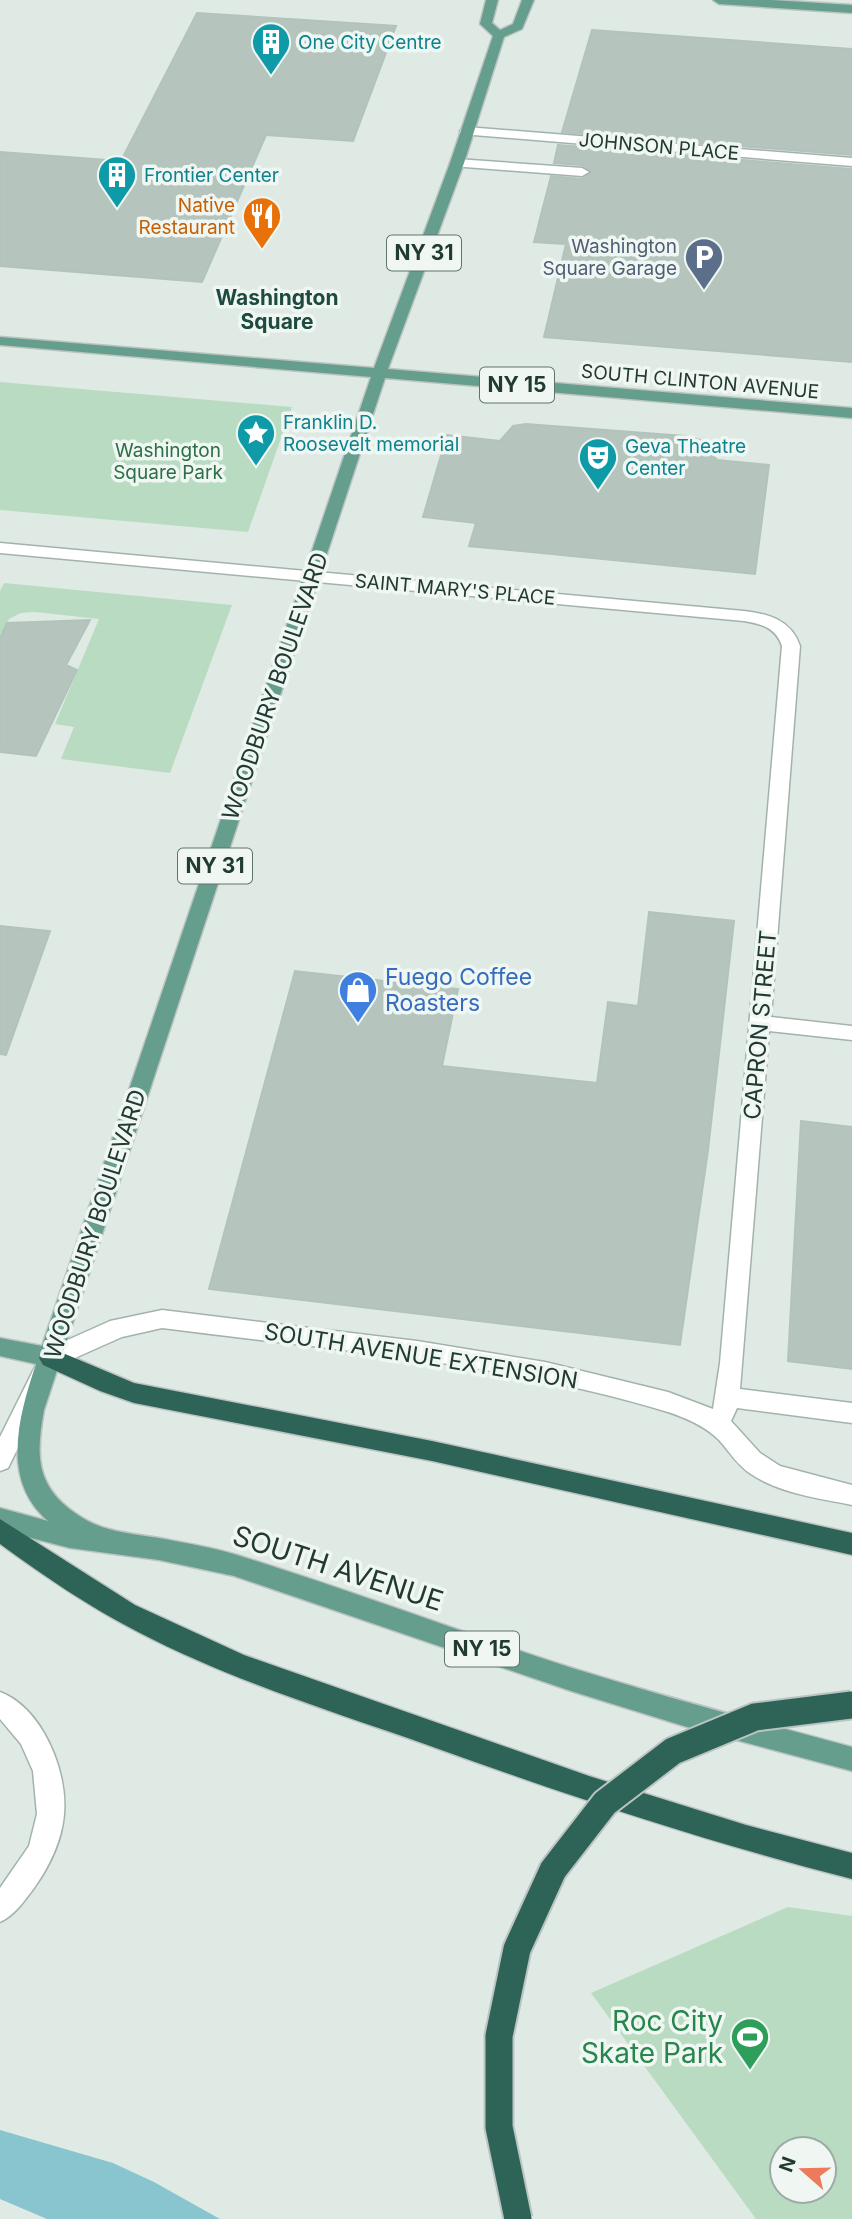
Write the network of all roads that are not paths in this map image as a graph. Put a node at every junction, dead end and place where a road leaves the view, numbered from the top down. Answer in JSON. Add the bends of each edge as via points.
{"nodes":[{"id":1,"x":492,"y":0,"type":"edge"},
{"id":2,"x":528,"y":0,"type":"edge"},
{"id":3,"x":719,"y":0,"type":"edge"},
{"id":4,"x":852,"y":9,"type":"edge"},
{"id":5,"x":499,"y":35,"type":"junction"},
{"id":6,"x":466,"y":131,"type":"junction"},
{"id":7,"x":852,"y":162,"type":"edge"},
{"id":8,"x":457,"y":163,"type":"junction"},
{"id":9,"x":582,"y":172,"type":"dead end"},
{"id":10,"x":0,"y":341,"type":"edge"},
{"id":11,"x":379,"y":374,"type":"junction"},
{"id":12,"x":852,"y":413,"type":"edge"},
{"id":13,"x":0,"y":548,"type":"edge"},
{"id":14,"x":312,"y":576,"type":"junction"},
{"id":15,"x":781,"y":628,"type":"joint"},
{"id":16,"x":760,"y":1023,"type":"junction"},
{"id":17,"x":852,"y":1033,"type":"edge"},
{"id":18,"x":0,"y":1347,"type":"edge"},
{"id":19,"x":51,"y":1358,"type":"junction"},
{"id":20,"x":728,"y":1397,"type":"junction"},
{"id":21,"x":852,"y":1413,"type":"edge"},
{"id":22,"x":718,"y":1423,"type":"junction"},
{"id":23,"x":0,"y":1461,"type":"edge"},
{"id":24,"x":852,"y":1495,"type":"edge"},
{"id":25,"x":0,"y":1519,"type":"edge"},
{"id":26,"x":0,"y":1530,"type":"edge"},
{"id":27,"x":111,"y":1543,"type":"junction"},
{"id":28,"x":849,"y":1543,"type":"edge"},
{"id":29,"x":0,"y":1704,"type":"edge"},
{"id":30,"x":852,"y":1705,"type":"edge"},
{"id":31,"x":852,"y":1759,"type":"edge"},
{"id":32,"x":852,"y":1866,"type":"edge"},
{"id":33,"x":0,"y":1908,"type":"edge"},
{"id":34,"x":519,"y":2219,"type":"edge"}],
"edges":[{"from":1,"to":5,"type":"main road","via":[[486,24]]},
{"from":2,"to":5,"type":"main road","name":"WOODBURY BOULEVARD","number":"NY 31","via":[[518,26]]},
{"from":3,"to":4,"type":"main road"},
{"from":5,"to":6,"type":"main road","name":"WOODBURY BOULEVARD","number":"NY 31"},
{"from":6,"to":7,"type":"street","name":"JOHNSON PLACE"},
{"from":6,"to":8,"type":"main road","name":"WOODBURY BOULEVARD","number":"NY 31"},
{"from":8,"to":9,"type":"street"},
{"from":8,"to":11,"type":"main road","name":"WOODBURY BOULEVARD","number":"NY 31"},
{"from":10,"to":11,"type":"main road","name":"SOUTH CLINTON AVENUE"},
{"from":11,"to":12,"type":"main road","name":"SOUTH CLINTON AVENUE","number":"NY 15"},
{"from":11,"to":14,"type":"main road","name":"WOODBURY BOULEVARD","number":"NY 31"},
{"from":13,"to":14,"type":"street","name":"SAINT MARY'S PLACE"},
{"from":14,"to":15,"type":"street","name":"SAINT MARY'S PLACE","via":[[736,615]]},
{"from":14,"to":19,"type":"main road","name":"WOODBURY BOULEVARD","number":"NY 31"},
{"from":15,"to":16,"type":"street","name":"CAPRON STREET","via":[[791,646]]},
{"from":16,"to":17,"type":"street"},
{"from":16,"to":20,"type":"street","name":"CAPRON STREET"},
{"from":18,"to":19,"type":"main road"},
{"from":19,"to":22,"type":"street","name":"SOUTH AVENUE EXTENSION","via":[[118,1328],[162,1319],[531,1369],[668,1402]]},
{"from":19,"to":23,"type":"street"},
{"from":19,"to":27,"type":"main road","name":"WOODBURY BOULEVARD","via":[[27,1430],[31,1478],[55,1515]]},
{"from":19,"to":28,"type":"highway","via":[[134,1392],[432,1451]]},
{"from":20,"to":21,"type":"street"},
{"from":20,"to":22,"type":"street","name":"CAPRON STREET"},
{"from":22,"to":24,"type":"street","name":"SOUTH AVENUE EXTENSION","via":[[762,1469]]},
{"from":25,"to":27,"type":"main road","name":"SOUTH AVENUE","number":"NY 15"},
{"from":26,"to":32,"type":"highway","via":[[124,1612],[255,1671],[634,1806]]},
{"from":27,"to":31,"type":"main road","name":"SOUTH AVENUE","number":"NY 15","via":[[198,1556],[260,1573],[571,1679]]},
{"from":29,"to":33,"type":"street","via":[[30,1734],[52,1790],[50,1821],[39,1859]]},
{"from":30,"to":34,"type":"highway","bridge":true,"via":[[766,1715],[685,1745],[608,1799],[549,1872],[522,1933],[498,2038],[503,2159]]}]}
